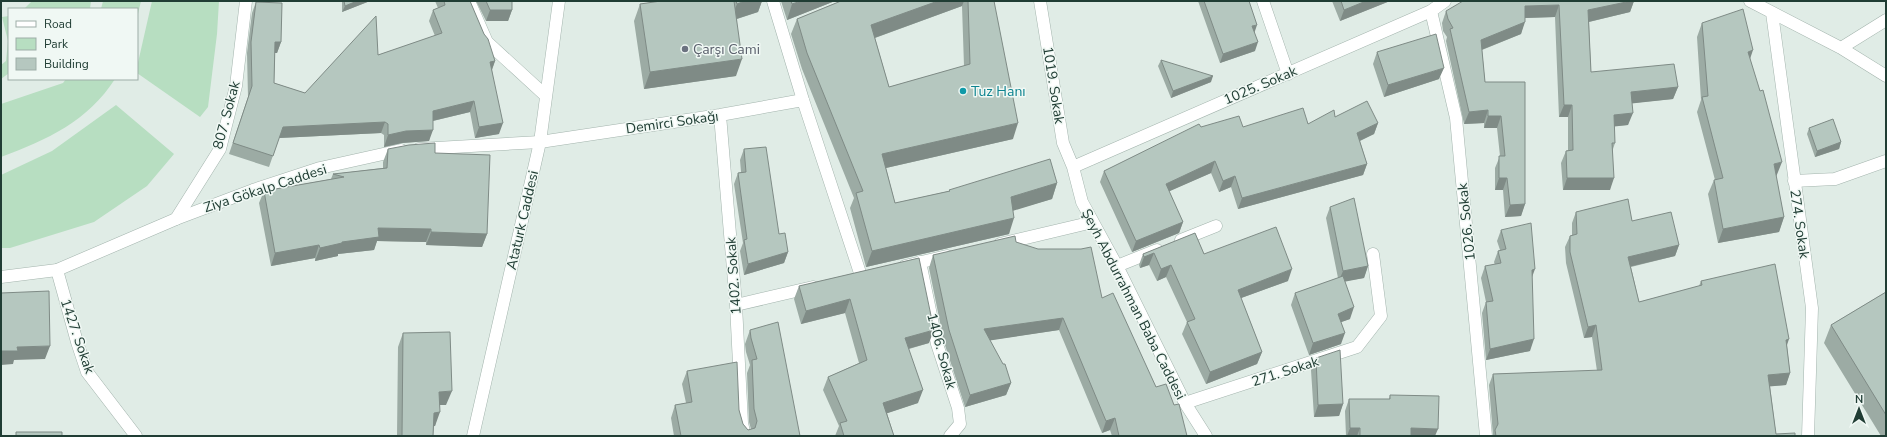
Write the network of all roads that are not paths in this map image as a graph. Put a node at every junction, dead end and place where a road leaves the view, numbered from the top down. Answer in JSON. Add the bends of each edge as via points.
{"nodes":[{"id":1,"x":246,"y":1,"type":"edge"},
{"id":2,"x":469,"y":1,"type":"edge"},
{"id":3,"x":559,"y":1,"type":"edge"},
{"id":4,"x":773,"y":1,"type":"edge"},
{"id":5,"x":1040,"y":1,"type":"edge"},
{"id":6,"x":1263,"y":1,"type":"edge"},
{"id":7,"x":1445,"y":1,"type":"edge"},
{"id":8,"x":1750,"y":1,"type":"edge"},
{"id":9,"x":1430,"y":11,"type":"junction"},
{"id":10,"x":1772,"y":13,"type":"junction"},
{"id":11,"x":1886,"y":20,"type":"edge"},
{"id":12,"x":1841,"y":48,"type":"junction"},
{"id":13,"x":1288,"y":74,"type":"junction"},
{"id":14,"x":1886,"y":76,"type":"edge"},
{"id":15,"x":546,"y":96,"type":"junction"},
{"id":16,"x":803,"y":100,"type":"junction"},
{"id":17,"x":720,"y":115,"type":"junction"},
{"id":18,"x":540,"y":142,"type":"junction"},
{"id":19,"x":1886,"y":161,"type":"edge"},
{"id":20,"x":1073,"y":167,"type":"junction"},
{"id":21,"x":1794,"y":182,"type":"junction"},
{"id":22,"x":176,"y":219,"type":"junction"},
{"id":23,"x":1093,"y":222,"type":"junction"},
{"id":24,"x":1216,"y":226,"type":"dead end"},
{"id":25,"x":988,"y":246,"type":"edge"},
{"id":26,"x":958,"y":254,"type":"edge"},
{"id":27,"x":1373,"y":254,"type":"dead end"},
{"id":28,"x":920,"y":262,"type":"junction"},
{"id":29,"x":1117,"y":266,"type":"junction"},
{"id":30,"x":891,"y":269,"type":"edge"},
{"id":31,"x":57,"y":270,"type":"junction"},
{"id":32,"x":876,"y":272,"type":"edge"},
{"id":33,"x":861,"y":276,"type":"junction"},
{"id":34,"x":1,"y":277,"type":"edge"},
{"id":35,"x":847,"y":279,"type":"edge"},
{"id":36,"x":825,"y":284,"type":"edge"},
{"id":37,"x":736,"y":305,"type":"junction"},
{"id":38,"x":1185,"y":403,"type":"junction"},
{"id":39,"x":136,"y":436,"type":"edge"},
{"id":40,"x":473,"y":436,"type":"edge"},
{"id":41,"x":745,"y":436,"type":"edge"},
{"id":42,"x":950,"y":436,"type":"edge"},
{"id":43,"x":1206,"y":436,"type":"edge"},
{"id":44,"x":1486,"y":436,"type":"edge"},
{"id":45,"x":1808,"y":436,"type":"edge"}],
"edges":[{"from":1,"to":22,"type":"street","name":"807. Sokak","via":[[236,86],[220,149]]},
{"from":2,"to":15,"type":"street","via":[[487,42]]},
{"from":3,"to":15,"type":"street","name":"Ataturk Caddesi"},
{"from":4,"to":16,"type":"street","via":[[786,29]]},
{"from":5,"to":20,"type":"street","name":"1019. Sokak","via":[[1063,143]]},
{"from":6,"to":13,"type":"street"},
{"from":7,"to":9,"type":"street","name":"1025. Sokak"},
{"from":8,"to":10,"type":"street"},
{"from":9,"to":13,"type":"street","name":"1025. Sokak"},
{"from":9,"to":44,"type":"street","name":"1026. Sokak","via":[[1456,118]]},
{"from":10,"to":12,"type":"street"},
{"from":10,"to":21,"type":"street","name":"274. Sokak"},
{"from":11,"to":12,"type":"street"},
{"from":12,"to":14,"type":"street"},
{"from":13,"to":20,"type":"street","name":"1025. Sokak"},
{"from":15,"to":18,"type":"street","name":"Ataturk Caddesi"},
{"from":16,"to":17,"type":"street","name":"Demirci Sokağı"},
{"from":16,"to":33,"type":"street"},
{"from":17,"to":18,"type":"street","name":"Demirci Sokağı"},
{"from":17,"to":37,"type":"street","name":"1402. Sokak"},
{"from":18,"to":22,"type":"street","name":"Ziya Gökalp Caddesi","via":[[403,150],[320,168]]},
{"from":18,"to":40,"type":"street","name":"Ataturk Caddesi"},
{"from":19,"to":21,"type":"street","via":[[1835,179]]},
{"from":20,"to":23,"type":"street","name":"Şeyh Abdurrahman Baba Caddesi","via":[[1082,202]]},
{"from":21,"to":45,"type":"street","name":"274. Sokak","via":[[1812,308]]},
{"from":22,"to":31,"type":"street","name":"Ziya Gökalp Caddesi"},
{"from":23,"to":25,"type":"street"},
{"from":23,"to":29,"type":"street","name":"Şeyh Abdurrahman Baba Caddesi"},
{"from":24,"to":29,"type":"street"},
{"from":26,"to":28,"type":"street"},
{"from":27,"to":38,"type":"street","name":"271. Sokak","via":[[1381,316],[1357,347]]},
{"from":28,"to":30,"type":"street"},
{"from":28,"to":42,"type":"street","name":"1406. Sokak","via":[[937,344],[958,408],[960,424]]},
{"from":29,"to":38,"type":"street","name":"Şeyh Abdurrahman Baba Caddesi"},
{"from":31,"to":34,"type":"street","name":"Ziya Gökalp Caddesi"},
{"from":31,"to":39,"type":"street","name":"1427. Sokak","via":[[88,372]]},
{"from":32,"to":33,"type":"street"},
{"from":33,"to":35,"type":"street"},
{"from":36,"to":37,"type":"street"},
{"from":37,"to":41,"type":"street","name":"1402. Sokak","via":[[742,423]]},
{"from":38,"to":43,"type":"street","name":"Şeyh Abdurrahman Baba Caddesi"}]}
